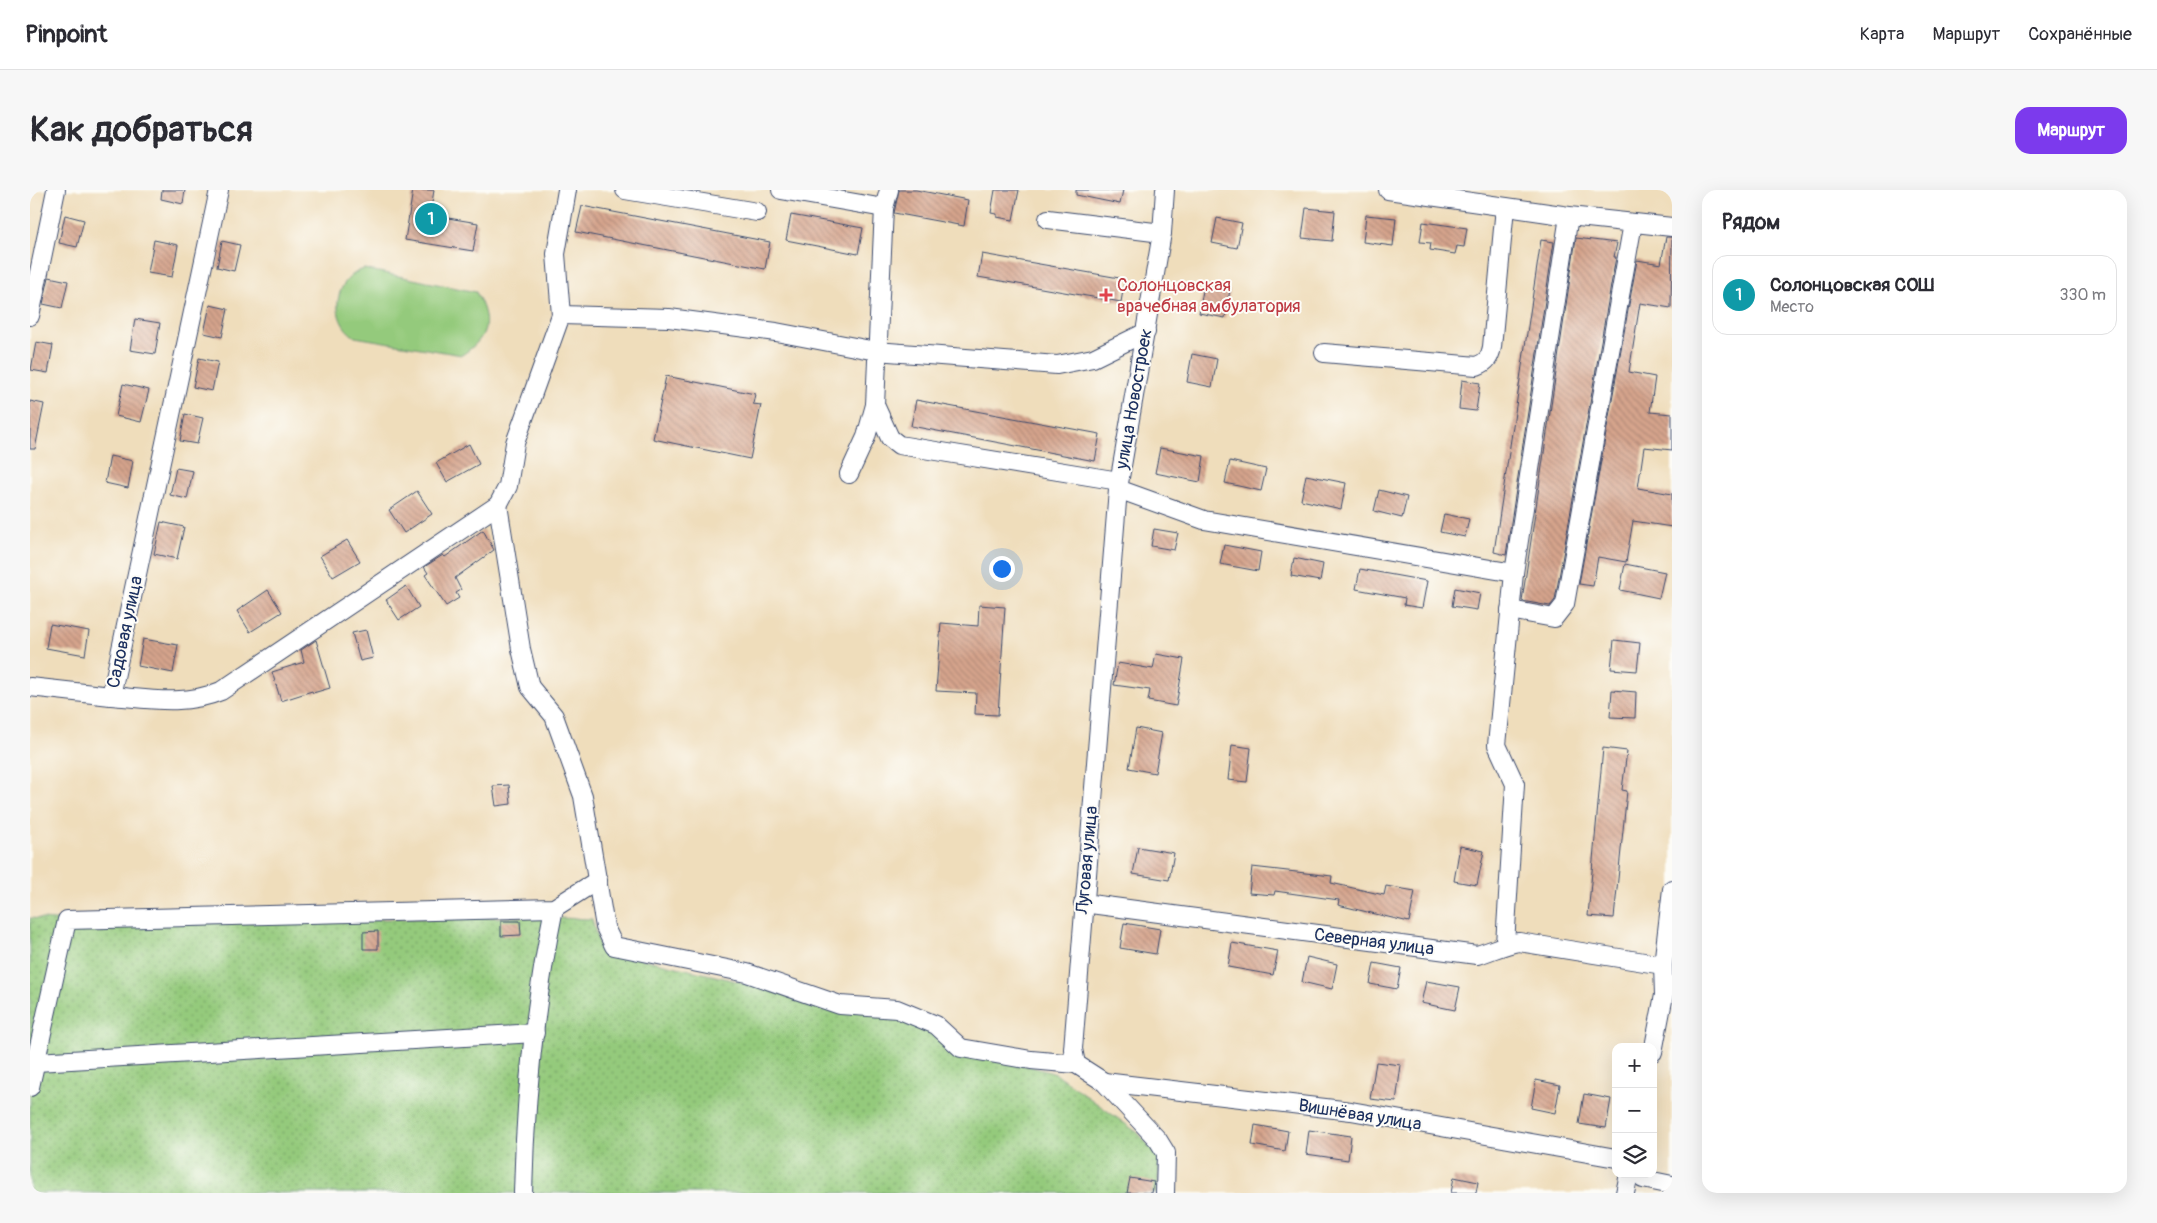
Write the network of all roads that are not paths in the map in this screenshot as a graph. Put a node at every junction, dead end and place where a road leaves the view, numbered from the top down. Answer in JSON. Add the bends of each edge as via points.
{"nodes":[{"id":1,"x":56,"y":190,"type":"edge"},
{"id":2,"x":218,"y":190,"type":"edge"},
{"id":3,"x":567,"y":190,"type":"edge"},
{"id":4,"x":625,"y":190,"type":"edge"},
{"id":5,"x":781,"y":190,"type":"edge"},
{"id":6,"x":889,"y":190,"type":"edge"},
{"id":7,"x":1165,"y":190,"type":"edge"},
{"id":8,"x":1388,"y":190,"type":"edge"},
{"id":9,"x":693,"y":196,"type":"edge"},
{"id":10,"x":1505,"y":207,"type":"junction"},
{"id":11,"x":884,"y":208,"type":"junction"},
{"id":12,"x":757,"y":212,"type":"dead end"},
{"id":13,"x":1569,"y":216,"type":"junction"},
{"id":14,"x":1048,"y":219,"type":"dead end"},
{"id":15,"x":1633,"y":223,"type":"junction"},
{"id":16,"x":1672,"y":227,"type":"edge"},
{"id":17,"x":1162,"y":233,"type":"junction"},
{"id":18,"x":561,"y":315,"type":"junction"},
{"id":19,"x":30,"y":316,"type":"edge"},
{"id":20,"x":1146,"y":332,"type":"junction"},
{"id":21,"x":876,"y":351,"type":"junction"},
{"id":22,"x":1324,"y":353,"type":"dead end"},
{"id":23,"x":875,"y":404,"type":"junction"},
{"id":24,"x":849,"y":474,"type":"dead end"},
{"id":25,"x":1118,"y":485,"type":"junction"},
{"id":26,"x":498,"y":505,"type":"junction"},
{"id":27,"x":1514,"y":573,"type":"junction"},
{"id":28,"x":1510,"y":610,"type":"junction"},
{"id":29,"x":30,"y":687,"type":"edge"},
{"id":30,"x":111,"y":696,"type":"junction"},
{"id":31,"x":598,"y":880,"type":"junction"},
{"id":32,"x":1672,"y":889,"type":"edge"},
{"id":33,"x":1083,"y":904,"type":"junction"},
{"id":34,"x":554,"y":908,"type":"junction"},
{"id":35,"x":1505,"y":944,"type":"junction"},
{"id":36,"x":1663,"y":965,"type":"junction"},
{"id":37,"x":1668,"y":999,"type":"edge"},
{"id":38,"x":535,"y":1033,"type":"junction"},
{"id":39,"x":1656,"y":1043,"type":"edge"},
{"id":40,"x":36,"y":1062,"type":"junction"},
{"id":41,"x":1076,"y":1064,"type":"junction"},
{"id":42,"x":1104,"y":1082,"type":"junction"},
{"id":43,"x":30,"y":1088,"type":"edge"},
{"id":44,"x":1612,"y":1157,"type":"edge"},
{"id":45,"x":1628,"y":1178,"type":"edge"},
{"id":46,"x":1642,"y":1178,"type":"edge"},
{"id":47,"x":1672,"y":1185,"type":"edge"},
{"id":48,"x":523,"y":1193,"type":"edge"},
{"id":49,"x":1166,"y":1193,"type":"edge"},
{"id":50,"x":1625,"y":1193,"type":"edge"}],
"edges":[{"from":1,"to":19,"type":"street"},
{"from":2,"to":30,"type":"street","name":"Садовая улица"},
{"from":3,"to":18,"type":"street","via":[[556,254]]},
{"from":4,"to":9,"type":"street"},
{"from":5,"to":11,"type":"street"},
{"from":6,"to":11,"type":"street"},
{"from":7,"to":17,"type":"street","name":"улица Новостроек"},
{"from":8,"to":10,"type":"street"},
{"from":9,"to":12,"type":"street"},
{"from":10,"to":13,"type":"street"},
{"from":10,"to":22,"type":"street","via":[[1492,347],[1485,363],[1477,366]]},
{"from":11,"to":21,"type":"street"},
{"from":13,"to":15,"type":"street"},
{"from":13,"to":27,"type":"street"},
{"from":14,"to":17,"type":"street"},
{"from":15,"to":16,"type":"street"},
{"from":15,"to":28,"type":"street","via":[[1565,604],[1554,618]]},
{"from":17,"to":20,"type":"street","name":"улица Новостроек"},
{"from":18,"to":21,"type":"street","via":[[669,318],[776,332]]},
{"from":18,"to":26,"type":"street","via":[[515,443],[508,486]]},
{"from":20,"to":21,"type":"street","via":[[1093,358],[1057,365]]},
{"from":20,"to":25,"type":"street","name":"улица Новостроек"},
{"from":21,"to":23,"type":"street"},
{"from":23,"to":24,"type":"street","via":[[866,438]]},
{"from":23,"to":25,"type":"street","via":[[890,438],[899,445]]},
{"from":25,"to":27,"type":"street","via":[[1204,520]]},
{"from":25,"to":33,"type":"street","name":"Луговая улица"},
{"from":26,"to":30,"type":"street","name":"Садовая улица","via":[[221,691],[185,701]]},
{"from":26,"to":31,"type":"street","via":[[520,649],[530,687],[554,716],[580,787]]},
{"from":27,"to":28,"type":"street"},
{"from":28,"to":35,"type":"street","via":[[1497,745],[1515,784]]},
{"from":29,"to":30,"type":"street"},
{"from":31,"to":34,"type":"street"},
{"from":31,"to":41,"type":"street","via":[[605,927],[614,946],[747,973],[840,1005],[897,1009],[936,1024],[961,1048]]},
{"from":32,"to":36,"type":"street"},
{"from":33,"to":35,"type":"street","name":"Северная улица","via":[[1477,955]]},
{"from":33,"to":41,"type":"street","name":"Луговая улица","via":[[1073,1049]]},
{"from":34,"to":38,"type":"street"},
{"from":34,"to":40,"type":"street","via":[[67,920]]},
{"from":35,"to":36,"type":"street","name":"Северная улица","via":[[1519,942]]},
{"from":36,"to":37,"type":"street"},
{"from":37,"to":39,"type":"street"},
{"from":38,"to":40,"type":"street"},
{"from":38,"to":48,"type":"street","via":[[525,1126]]},
{"from":40,"to":43,"type":"street"},
{"from":41,"to":42,"type":"street"},
{"from":42,"to":44,"type":"street","name":"Вишнёвая улица","via":[[1351,1111]]},
{"from":42,"to":49,"type":"street","via":[[1166,1153]]},
{"from":45,"to":50,"type":"street"},
{"from":46,"to":47,"type":"street"}]}
